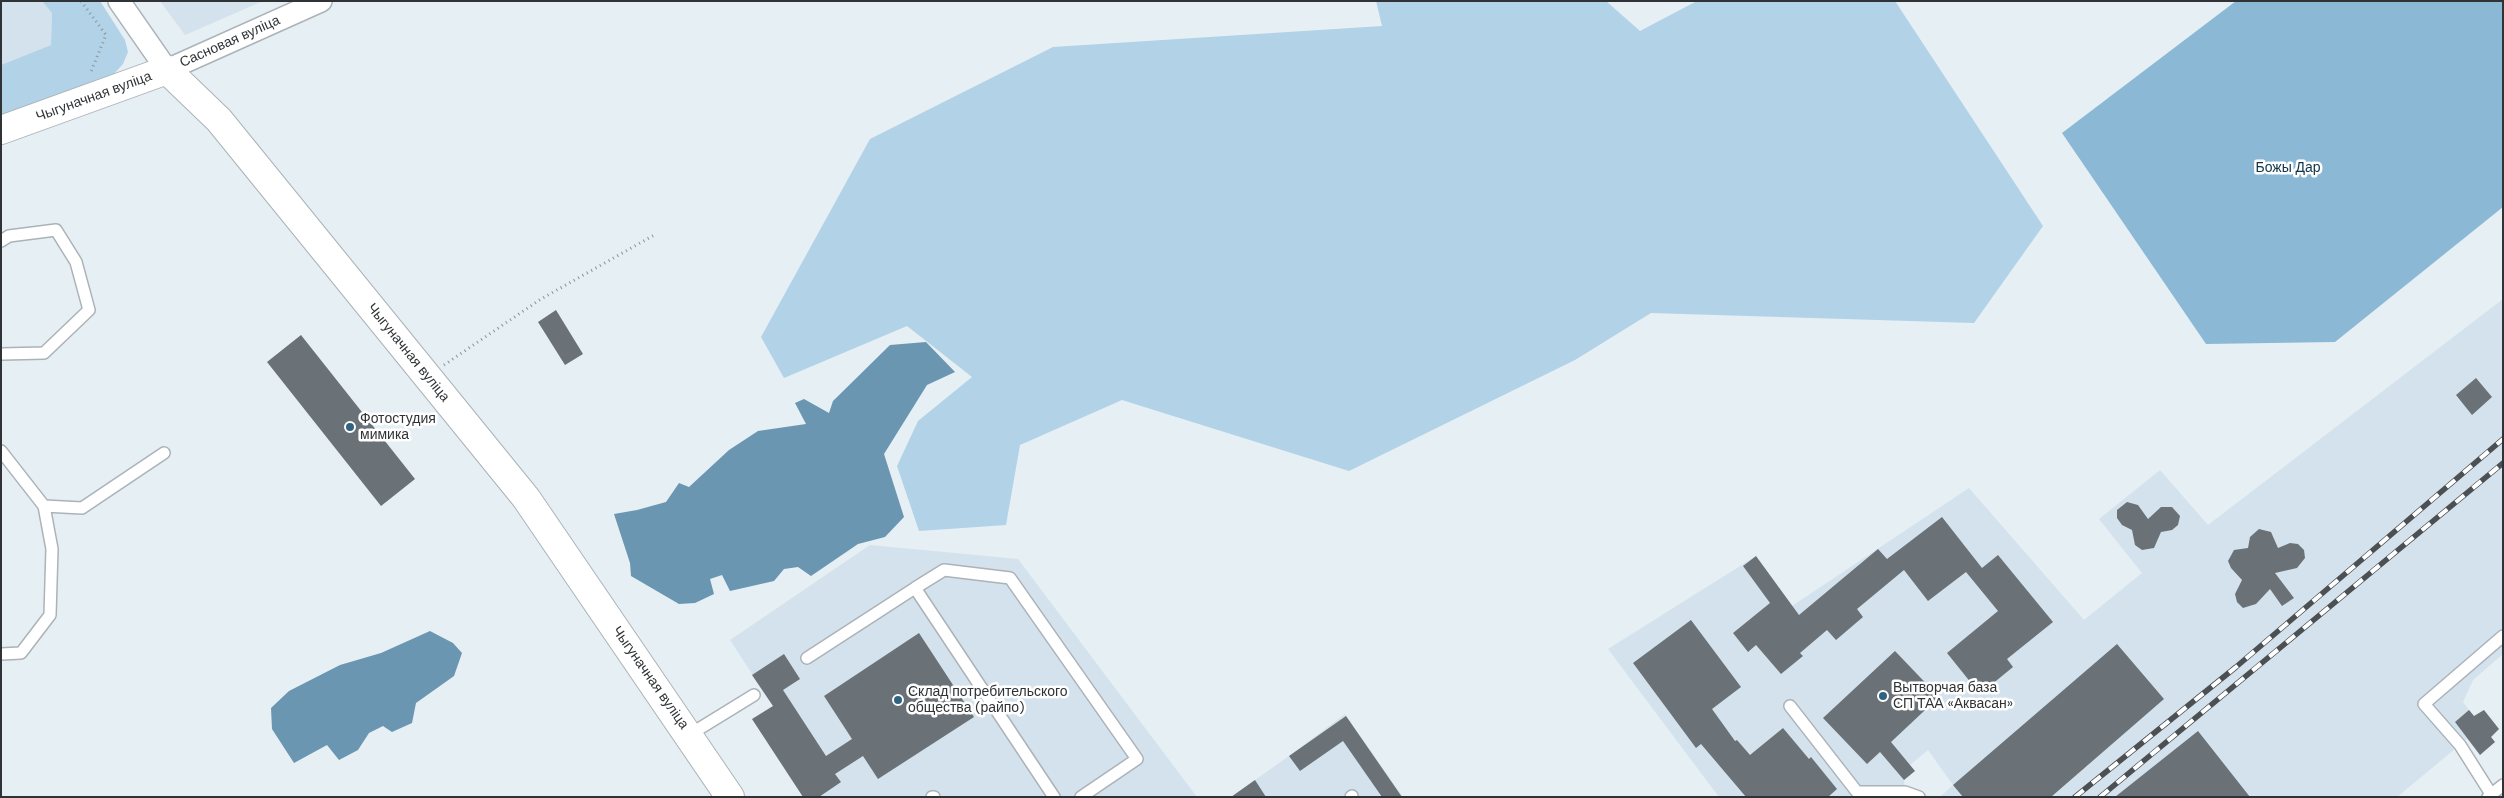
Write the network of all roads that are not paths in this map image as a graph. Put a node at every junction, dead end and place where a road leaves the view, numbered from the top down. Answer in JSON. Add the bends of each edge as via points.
{"nodes":[{"id":1,"x":119,"y":1,"type":"edge"},
{"id":2,"x":321,"y":1,"type":"edge"},
{"id":3,"x":167,"y":70,"type":"junction"},
{"id":4,"x":1,"y":130,"type":"edge"},
{"id":5,"x":1,"y":241,"type":"edge"},
{"id":6,"x":1,"y":354,"type":"edge"},
{"id":7,"x":1,"y":451,"type":"edge"},
{"id":8,"x":164,"y":453,"type":"dead end"},
{"id":9,"x":44,"y":506,"type":"junction"},
{"id":10,"x":915,"y":588,"type":"junction"},
{"id":11,"x":2503,"y":636,"type":"edge"},
{"id":12,"x":1,"y":654,"type":"edge"},
{"id":13,"x":807,"y":658,"type":"dead end"},
{"id":14,"x":754,"y":695,"type":"dead end"},
{"id":15,"x":1790,"y":706,"type":"dead end"},
{"id":16,"x":689,"y":735,"type":"junction"},
{"id":17,"x":2503,"y":785,"type":"edge"},
{"id":18,"x":2490,"y":795,"type":"edge"},
{"id":19,"x":730,"y":797,"type":"edge"},
{"id":20,"x":1054,"y":797,"type":"edge"},
{"id":21,"x":1081,"y":797,"type":"edge"},
{"id":22,"x":1920,"y":797,"type":"edge"}],
"edges":[{"from":1,"to":3,"type":"street"},
{"from":2,"to":3,"type":"street","name":"Сасновая вуліца"},
{"from":3,"to":4,"type":"street","name":"Чыгуначная вуліца"},
{"from":3,"to":16,"type":"street","name":"Чыгуначная вуліца","via":[[219,120],[526,498]]},
{"from":5,"to":6,"type":"lane","via":[[10,236],[56,230],[76,262],[89,310],[44,353]]},
{"from":7,"to":9,"type":"lane"},
{"from":8,"to":9,"type":"lane","via":[[82,508]]},
{"from":9,"to":12,"type":"lane","via":[[52,549],[50,615],[21,653]]},
{"from":10,"to":13,"type":"lane"},
{"from":10,"to":20,"type":"lane"},
{"from":10,"to":21,"type":"lane","via":[[944,570],[1010,578],[1137,759]]},
{"from":11,"to":18,"type":"lane","via":[[2424,704],[2460,745]]},
{"from":14,"to":16,"type":"lane"},
{"from":15,"to":22,"type":"lane","via":[[1857,792],[1904,792]]},
{"from":16,"to":19,"type":"street","name":"Чыгуначная вуліца"},
{"from":17,"to":18,"type":"lane"}]}
